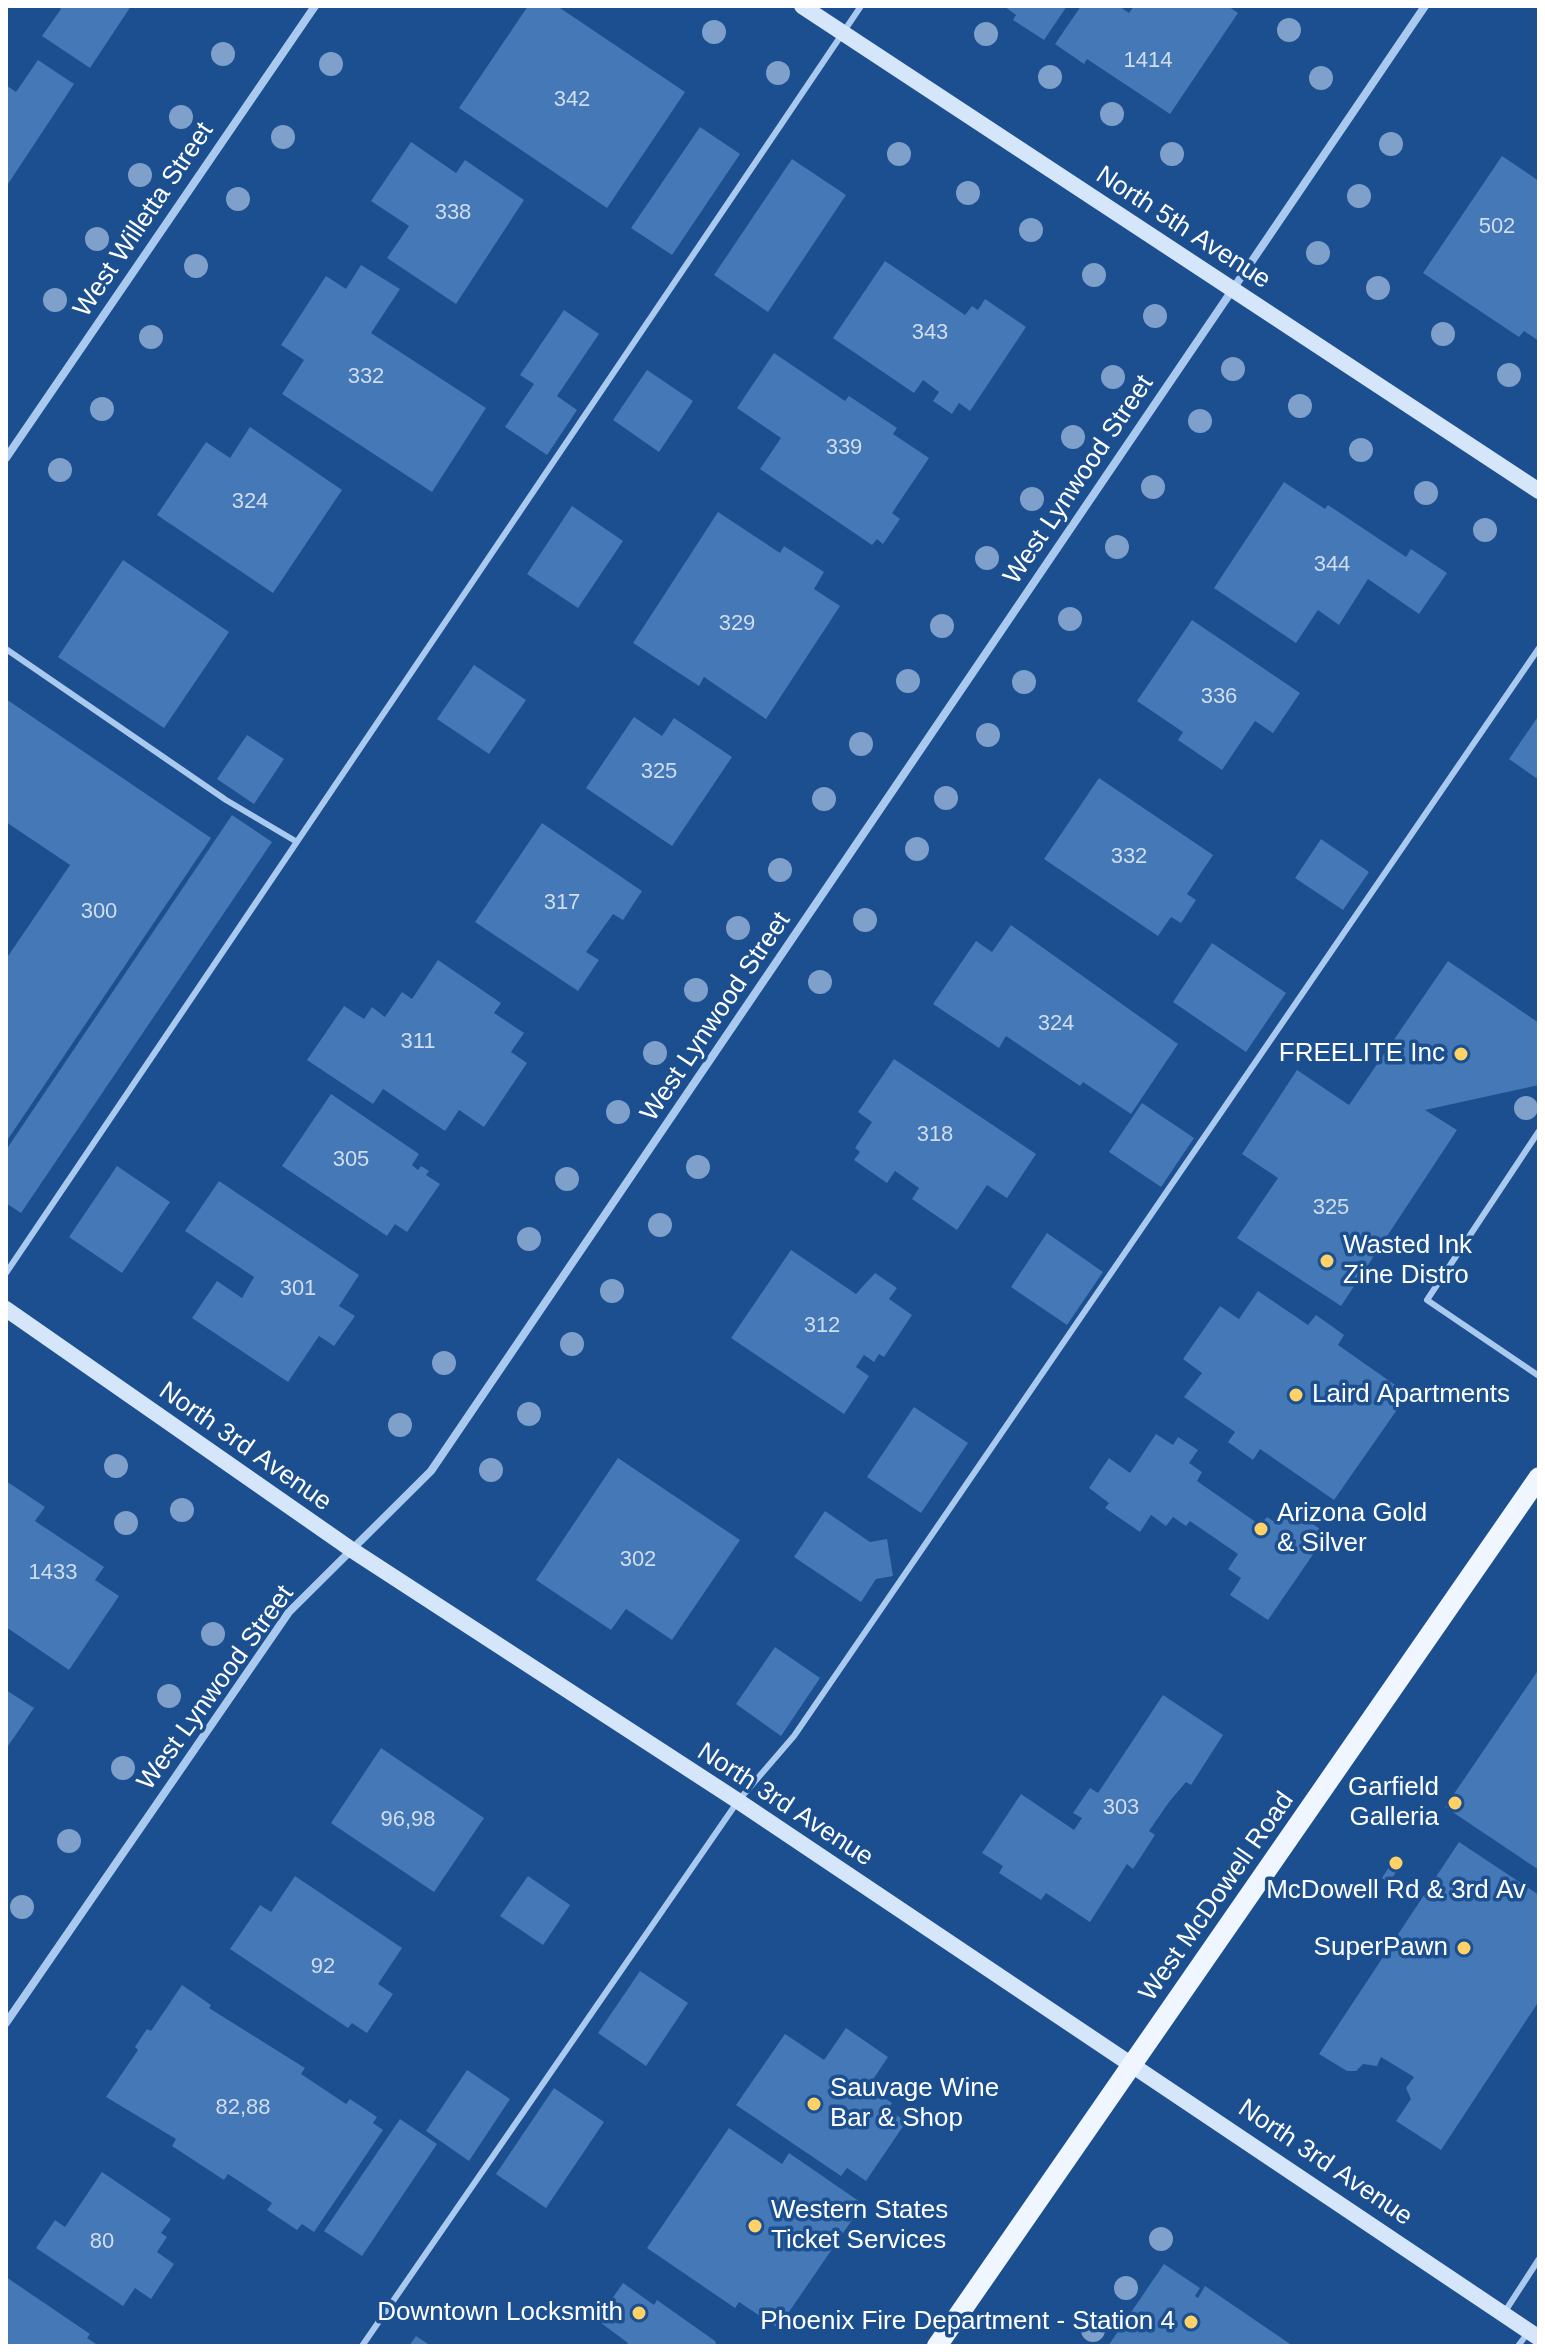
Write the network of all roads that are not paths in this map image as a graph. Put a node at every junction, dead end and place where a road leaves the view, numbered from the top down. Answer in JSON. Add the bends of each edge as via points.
{"nodes":[{"id":1,"x":315,"y":6,"type":"edge"},
{"id":2,"x":802,"y":6,"type":"edge"},
{"id":3,"x":861,"y":6,"type":"edge"},
{"id":4,"x":1425,"y":6,"type":"edge"},
{"id":5,"x":843,"y":34,"type":"junction"},
{"id":6,"x":1233,"y":290,"type":"junction"},
{"id":7,"x":6,"y":458,"type":"edge"},
{"id":8,"x":1539,"y":491,"type":"edge"},
{"id":9,"x":1539,"y":648,"type":"edge"},
{"id":10,"x":6,"y":649,"type":"edge"},
{"id":11,"x":297,"y":842,"type":"junction"},
{"id":12,"x":1539,"y":1131,"type":"edge"},
{"id":13,"x":6,"y":1273,"type":"edge"},
{"id":14,"x":6,"y":1309,"type":"edge"},
{"id":15,"x":1539,"y":1376,"type":"edge"},
{"id":16,"x":1539,"y":1477,"type":"edge"},
{"id":17,"x":352,"y":1550,"type":"junction"},
{"id":18,"x":738,"y":1801,"type":"junction"},
{"id":19,"x":6,"y":2023,"type":"edge"},
{"id":20,"x":1133,"y":2064,"type":"junction"},
{"id":21,"x":1539,"y":2259,"type":"edge"},
{"id":22,"x":1504,"y":2313,"type":"junction"},
{"id":23,"x":1534,"y":2334,"type":"edge"},
{"id":24,"x":362,"y":2346,"type":"edge"},
{"id":25,"x":937,"y":2346,"type":"edge"},
{"id":26,"x":1518,"y":2346,"type":"edge"}],
"edges":[{"from":1,"to":7,"type":"street","name":"West Willetta Street"},
{"from":2,"to":5,"type":"street","name":"North 5th Avenue"},
{"from":3,"to":5,"type":"lane"},
{"from":4,"to":6,"type":"street","name":"West Lynwood Street"},
{"from":5,"to":6,"type":"street","name":"North 5th Avenue"},
{"from":5,"to":11,"type":"lane"},
{"from":6,"to":8,"type":"street","name":"North 5th Avenue"},
{"from":6,"to":17,"type":"street","name":"West Lynwood Street","via":[[431,1471]]},
{"from":9,"to":18,"type":"lane","via":[[794,1736]]},
{"from":10,"to":11,"type":"lane","via":[[226,800]]},
{"from":11,"to":13,"type":"lane"},
{"from":12,"to":15,"type":"lane","via":[[1427,1300]]},
{"from":14,"to":17,"type":"street","name":"North 3rd Avenue"},
{"from":16,"to":20,"type":"main road","name":"West McDowell Road"},
{"from":17,"to":18,"type":"street","name":"North 3rd Avenue"},
{"from":17,"to":19,"type":"street","name":"West Lynwood Street","via":[[289,1612]]},
{"from":18,"to":20,"type":"street","name":"North 3rd Avenue"},
{"from":18,"to":24,"type":"lane"},
{"from":20,"to":22,"type":"street","name":"North 3rd Avenue"},
{"from":20,"to":25,"type":"main road","name":"West McDowell Road"},
{"from":21,"to":22,"type":"lane"},
{"from":22,"to":23,"type":"street","name":"North 3rd Avenue"},
{"from":23,"to":26,"type":"lane"}]}
